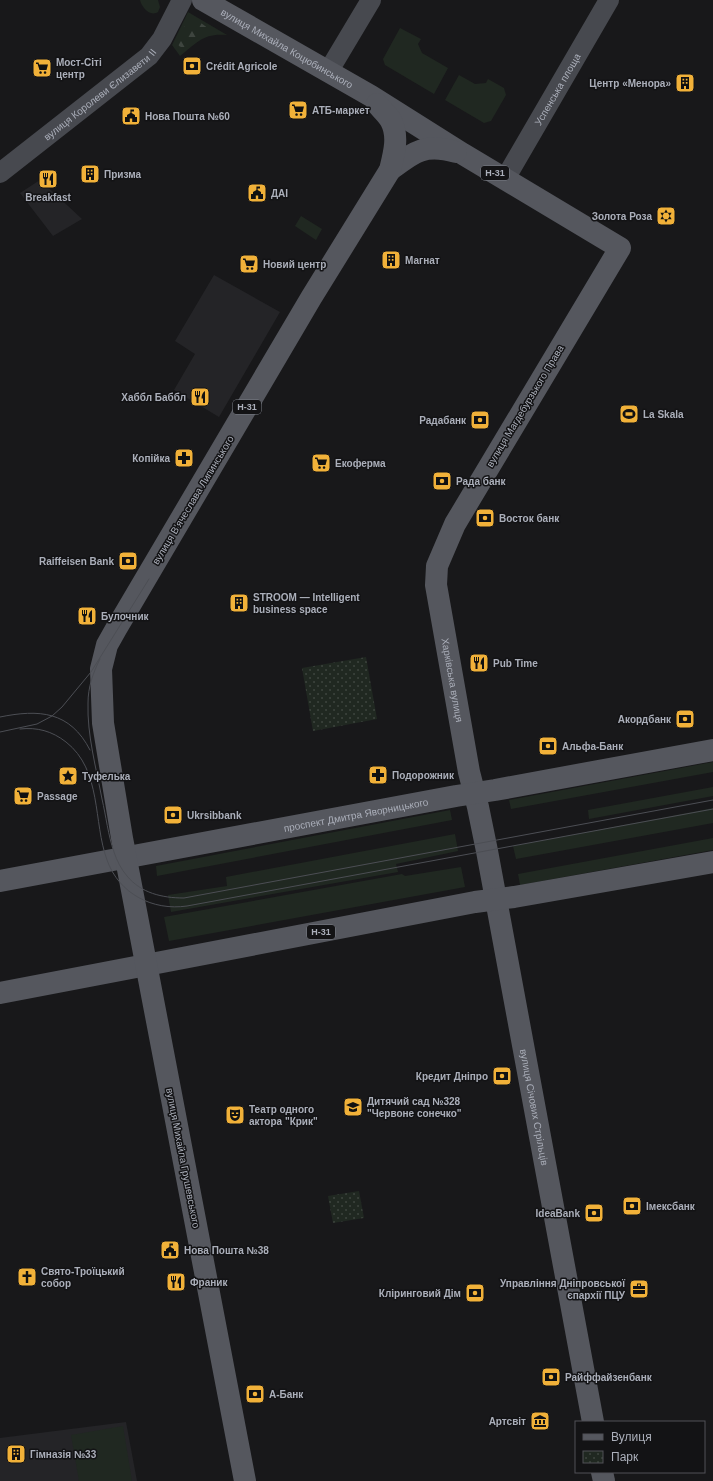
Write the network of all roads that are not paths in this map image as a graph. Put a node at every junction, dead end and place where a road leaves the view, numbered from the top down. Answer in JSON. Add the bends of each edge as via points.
{"nodes":[{"id":1,"x":182,"y":0,"type":"edge"},
{"id":2,"x":203,"y":0,"type":"edge"},
{"id":3,"x":371,"y":0,"type":"edge"},
{"id":4,"x":609,"y":0,"type":"edge"},
{"id":5,"x":328,"y":72,"type":"junction"},
{"id":6,"x":371,"y":96,"type":"junction"},
{"id":7,"x":463,"y":154,"type":"junction"},
{"id":8,"x":390,"y":170,"type":"junction"},
{"id":9,"x":0,"y":173,"type":"edge"},
{"id":10,"x":505,"y":179,"type":"junction"},
{"id":11,"x":437,"y":566,"type":"joint"},
{"id":12,"x":713,"y":750,"type":"edge"},
{"id":13,"x":475,"y":793,"type":"junction"},
{"id":14,"x":126,"y":858,"type":"junction"},
{"id":15,"x":713,"y":862,"type":"edge"},
{"id":16,"x":0,"y":881,"type":"edge"},
{"id":17,"x":496,"y":900,"type":"junction"},
{"id":18,"x":147,"y":965,"type":"junction"},
{"id":19,"x":0,"y":993,"type":"edge"},
{"id":20,"x":593,"y":1421,"type":"edge"},
{"id":21,"x":245,"y":1481,"type":"edge"}],
"edges":[{"from":1,"to":9,"type":"street","name":"вулиця Королеви Єлизавети ІІ","via":[[162,39],[149,56]]},
{"from":2,"to":5,"type":"main road","name":"вулиця Михайла Коцюбинського","number":"Н-31"},
{"from":3,"to":5,"type":"street"},
{"from":4,"to":10,"type":"street","name":"Успенська площа"},
{"from":5,"to":6,"type":"main road","name":"вулиця Михайла Коцюбинського","number":"Н-31"},
{"from":6,"to":7,"type":"main road","number":"Н-31"},
{"from":6,"to":8,"type":"main road","name":"вулиця Вʼячеслава Липинського","number":"Н-31","via":[[391,121],[395,137]]},
{"from":7,"to":8,"type":"main road","name":"вулиця Вʼячеслава Липинського","via":[[432,148],[414,152]]},
{"from":7,"to":10,"type":"main road","number":"Н-31"},
{"from":8,"to":14,"type":"main road","name":"вулиця Вʼячеслава Липинського","number":"Н-31","via":[[311,298],[107,645],[101,669],[103,723]]},
{"from":10,"to":11,"type":"main road","name":"вулиця Магдебурзького Права","number":"Н-31","via":[[620,248],[455,524]]},
{"from":11,"to":13,"type":"main road","name":"Харківська вулиця","number":"Н-31","via":[[436,585],[469,772]]},
{"from":12,"to":13,"type":"main road","name":"проспект Дмитра Яворницького"},
{"from":13,"to":14,"type":"main road","name":"проспект Дмитра Яворницького"},
{"from":13,"to":17,"type":"main road","name":"вулиця Січових Стрільців","number":"Н-31"},
{"from":14,"to":16,"type":"main road","name":"проспект Дмитра Яворницького"},
{"from":14,"to":18,"type":"main road","name":"вулиця Михайла Грушевського"},
{"from":15,"to":17,"type":"main road"},
{"from":17,"to":18,"type":"main road","number":"Н-31"},
{"from":17,"to":20,"type":"main road","name":"вулиця Січових Стрільців"},
{"from":18,"to":19,"type":"main road","number":"Н-31"},
{"from":18,"to":21,"type":"main road","name":"вулиця Михайла Грушевського"}]}
